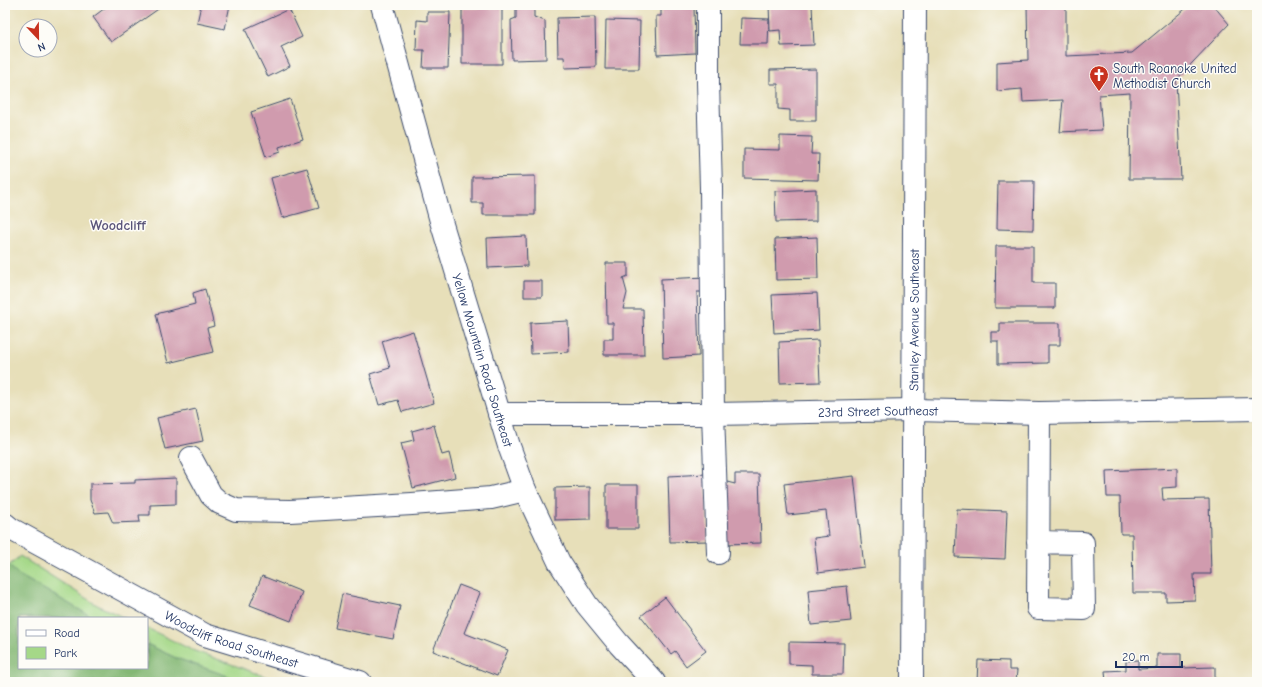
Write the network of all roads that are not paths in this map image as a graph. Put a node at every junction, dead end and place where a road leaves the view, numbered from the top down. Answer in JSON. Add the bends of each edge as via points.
{"nodes":[{"id":1,"x":382,"y":5,"type":"edge"},
{"id":2,"x":708,"y":5,"type":"edge"},
{"id":3,"x":915,"y":5,"type":"edge"},
{"id":4,"x":1257,"y":409,"type":"edge"},
{"id":5,"x":913,"y":410,"type":"junction"},
{"id":6,"x":1039,"y":413,"type":"junction"},
{"id":7,"x":499,"y":414,"type":"junction"},
{"id":8,"x":713,"y":414,"type":"junction"},
{"id":9,"x":191,"y":458,"type":"dead end"},
{"id":10,"x":525,"y":490,"type":"junction"},
{"id":11,"x":5,"y":524,"type":"edge"},
{"id":12,"x":1038,"y":542,"type":"dead end"},
{"id":13,"x":718,"y":553,"type":"dead end"},
{"id":14,"x":360,"y":682,"type":"edge"},
{"id":15,"x":654,"y":682,"type":"edge"},
{"id":16,"x":912,"y":682,"type":"edge"}],
"edges":[{"from":1,"to":7,"type":"street","name":"Yellow Mountain Road Southeast","via":[[441,221]]},
{"from":2,"to":8,"type":"street"},
{"from":3,"to":5,"type":"street","name":"Stanley Avenue Southeast"},
{"from":4,"to":6,"type":"street","name":"23rd Street Southeast"},
{"from":5,"to":6,"type":"street","name":"23rd Street Southeast"},
{"from":5,"to":8,"type":"street","name":"23rd Street Southeast"},
{"from":5,"to":16,"type":"street","name":"Stanley Avenue Southeast"},
{"from":6,"to":12,"type":"street"},
{"from":7,"to":8,"type":"street","name":"23rd Street Southeast"},
{"from":7,"to":10,"type":"street","name":"Yellow Mountain Road Southeast"},
{"from":8,"to":13,"type":"street"},
{"from":9,"to":10,"type":"street","via":[[211,495],[220,503],[236,510],[290,511],[412,504],[491,498]]},
{"from":10,"to":15,"type":"street","name":"Yellow Mountain Road Southeast","via":[[559,562],[587,605]]},
{"from":11,"to":14,"type":"street","name":"Woodcliff Road Southeast","via":[[205,635]]}]}
